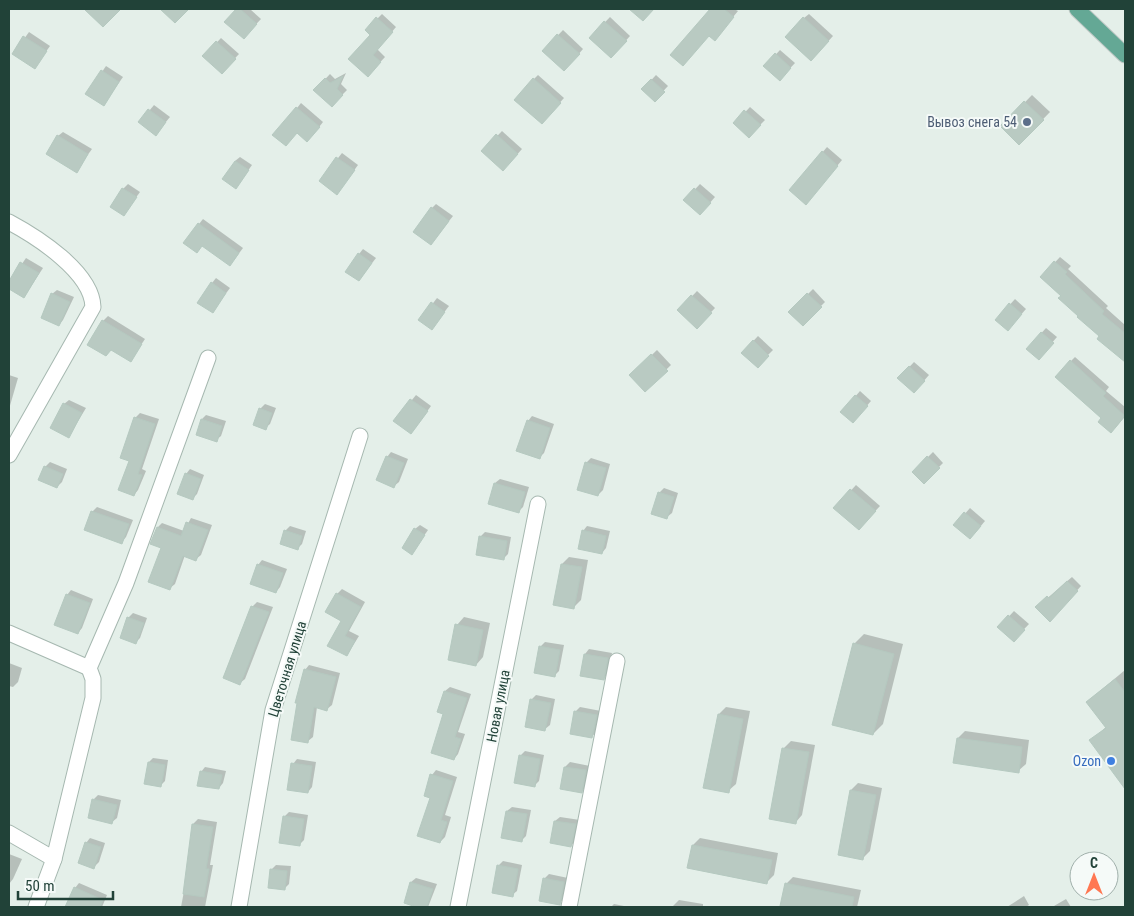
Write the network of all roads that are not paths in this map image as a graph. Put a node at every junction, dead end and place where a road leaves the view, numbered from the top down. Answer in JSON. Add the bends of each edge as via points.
{"nodes":[{"id":1,"x":1077,"y":9,"type":"edge"},
{"id":2,"x":1125,"y":55,"type":"edge"},
{"id":3,"x":9,"y":222,"type":"edge"},
{"id":4,"x":208,"y":358,"type":"dead end"},
{"id":5,"x":360,"y":436,"type":"dead end"},
{"id":6,"x":11,"y":446,"type":"edge"},
{"id":7,"x":538,"y":504,"type":"dead end"},
{"id":8,"x":9,"y":633,"type":"edge"},
{"id":9,"x":618,"y":661,"type":"dead end"},
{"id":10,"x":89,"y":668,"type":"junction"},
{"id":11,"x":9,"y":833,"type":"edge"},
{"id":12,"x":54,"y":859,"type":"junction"},
{"id":13,"x":36,"y":907,"type":"edge"},
{"id":14,"x":239,"y":907,"type":"edge"},
{"id":15,"x":458,"y":907,"type":"edge"},
{"id":16,"x":569,"y":907,"type":"edge"}],
"edges":[{"from":1,"to":2,"type":"main road"},
{"from":3,"to":6,"type":"street","via":[[52,248],[85,283],[93,298],[93,307]]},
{"from":4,"to":10,"type":"street","via":[[126,583]]},
{"from":5,"to":14,"type":"street","name":"Цветочная улица","via":[[273,710]]},
{"from":7,"to":15,"type":"street","name":"Новая улица"},
{"from":8,"to":10,"type":"street"},
{"from":9,"to":16,"type":"street"},
{"from":10,"to":12,"type":"street","via":[[93,679],[93,698]]},
{"from":11,"to":12,"type":"street"},
{"from":12,"to":13,"type":"street"}]}
